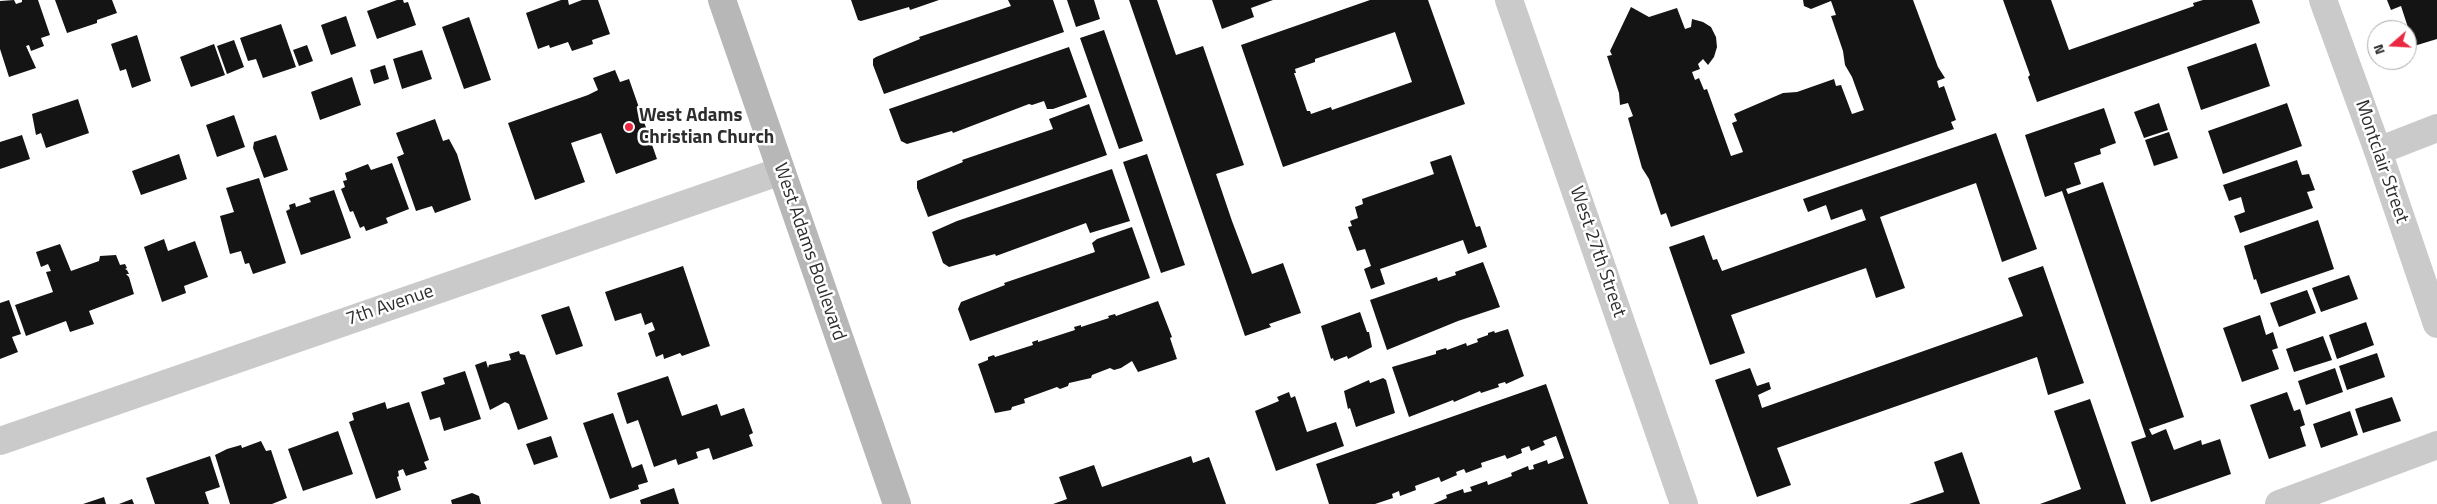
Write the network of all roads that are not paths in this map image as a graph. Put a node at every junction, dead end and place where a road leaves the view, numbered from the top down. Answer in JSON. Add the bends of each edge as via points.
{"nodes":[{"id":1,"x":722,"y":0,"type":"edge"},
{"id":2,"x":1509,"y":0,"type":"edge"},
{"id":3,"x":2323,"y":0,"type":"edge"},
{"id":4,"x":2437,"y":128,"type":"edge"},
{"id":5,"x":2378,"y":151,"type":"junction"},
{"id":6,"x":781,"y":171,"type":"junction"},
{"id":7,"x":2437,"y":324,"type":"edge"},
{"id":8,"x":0,"y":441,"type":"edge"},
{"id":9,"x":2437,"y":445,"type":"edge"},
{"id":10,"x":897,"y":504,"type":"edge"},
{"id":11,"x":1684,"y":504,"type":"edge"},
{"id":12,"x":2279,"y":504,"type":"edge"}],
"edges":[{"from":1,"to":6,"type":"main road","name":"West Adams Boulevard"},
{"from":2,"to":11,"type":"street","name":"West 27th Street"},
{"from":3,"to":5,"type":"street","name":"Montclair Street"},
{"from":4,"to":5,"type":"street"},
{"from":5,"to":7,"type":"street","name":"Montclair Street"},
{"from":6,"to":8,"type":"street","name":"7th Avenue"},
{"from":6,"to":10,"type":"main road","name":"West Adams Boulevard"},
{"from":9,"to":12,"type":"street"}]}
